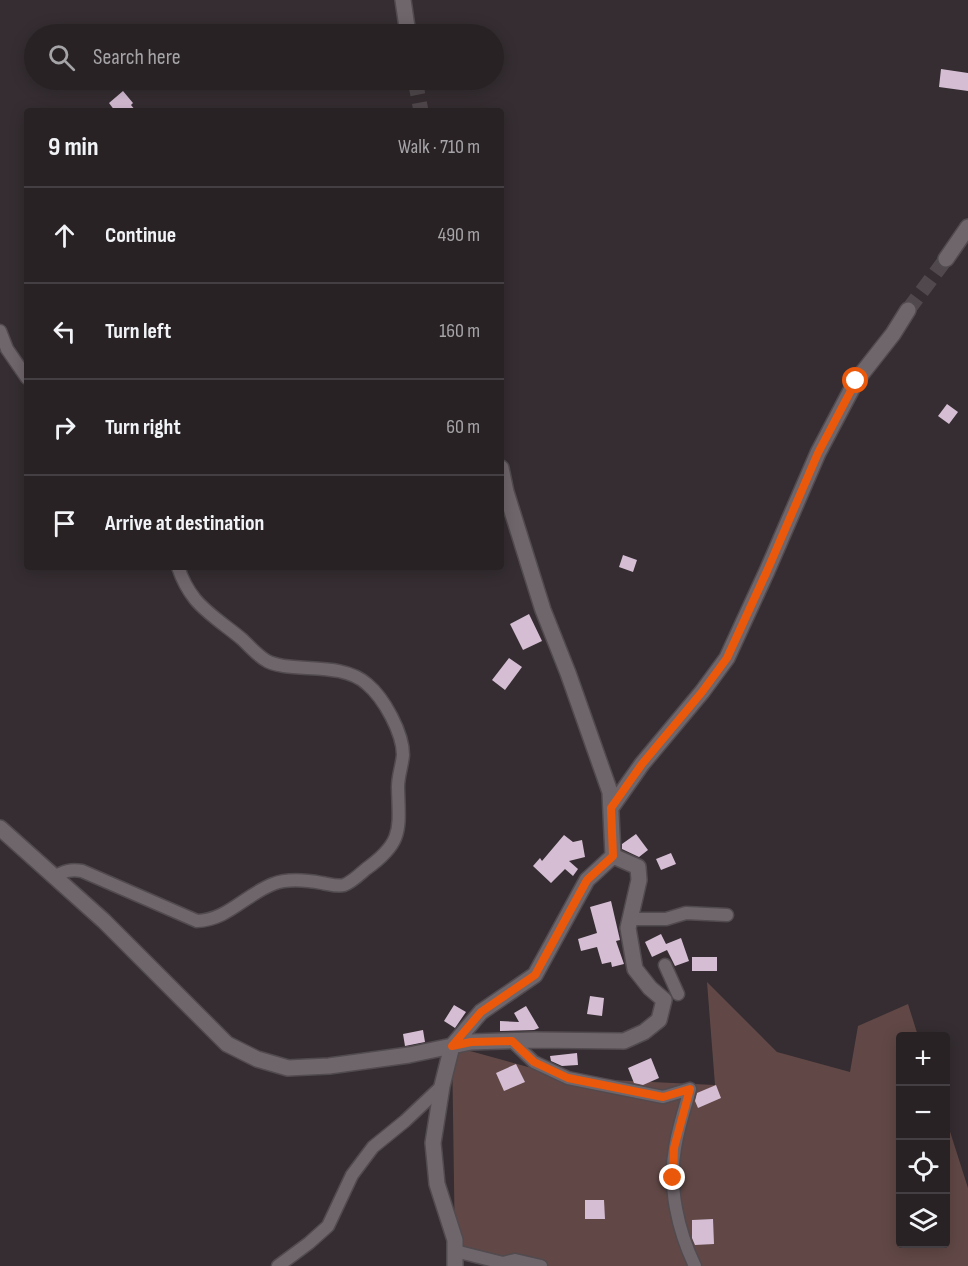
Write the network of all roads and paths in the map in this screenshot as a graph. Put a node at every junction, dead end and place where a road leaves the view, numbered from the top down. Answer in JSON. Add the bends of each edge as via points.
{"nodes":[{"id":1,"x":403,"y":0,"type":"edge"},
{"id":2,"x":407,"y":24,"type":"edge"},
{"id":3,"x":968,"y":227,"type":"edge"},
{"id":4,"x":946,"y":258,"type":"tunnel mouth"},
{"id":5,"x":908,"y":310,"type":"tunnel mouth"},
{"id":6,"x":0,"y":331,"type":"edge"},
{"id":7,"x":24,"y":374,"type":"edge"},
{"id":8,"x":504,"y":482,"type":"edge"},
{"id":9,"x":179,"y":570,"type":"edge"},
{"id":10,"x":611,"y":808,"type":"junction"},
{"id":11,"x":0,"y":828,"type":"edge"},
{"id":12,"x":613,"y":856,"type":"junction"},
{"id":13,"x":54,"y":877,"type":"junction"},
{"id":14,"x":727,"y":915,"type":"dead end"},
{"id":15,"x":631,"y":919,"type":"junction"},
{"id":16,"x":665,"y":965,"type":"dead end"},
{"id":17,"x":678,"y":994,"type":"dead end"},
{"id":18,"x":512,"y":1041,"type":"junction"},
{"id":19,"x":452,"y":1046,"type":"junction"},
{"id":20,"x":442,"y":1086,"type":"junction"},
{"id":21,"x":455,"y":1259,"type":"edge"},
{"id":22,"x":504,"y":1265,"type":"edge"},
{"id":23,"x":279,"y":1266,"type":"edge"},
{"id":24,"x":541,"y":1266,"type":"edge"},
{"id":25,"x":695,"y":1266,"type":"edge"}],
"edges":[{"from":1,"to":2,"type":"street"},
{"from":3,"to":4,"type":"street"},
{"from":5,"to":10,"type":"street","via":[[856,381],[818,453],[727,658]]},
{"from":6,"to":7,"type":"street"},
{"from":8,"to":10,"type":"street","via":[[540,600],[605,776]]},
{"from":9,"to":13,"type":"street","via":[[197,601],[268,662],[355,675],[376,693],[402,744],[398,833],[390,849],[345,885],[286,880],[258,891],[209,921],[196,921],[82,871],[72,869]]},
{"from":10,"to":12,"type":"street"},
{"from":11,"to":13,"type":"street"},
{"from":12,"to":15,"type":"street","via":[[638,867]]},
{"from":12,"to":19,"type":"street","via":[[587,880],[535,975],[481,1012]]},
{"from":13,"to":19,"type":"street","via":[[104,921],[227,1044],[257,1059],[288,1068],[328,1066]]},
{"from":14,"to":15,"type":"street"},
{"from":15,"to":18,"type":"street","via":[[628,928],[635,969],[664,1000],[659,1020],[624,1041]]},
{"from":16,"to":17,"type":"street"},
{"from":18,"to":19,"type":"street"},
{"from":18,"to":25,"type":"street","via":[[534,1062],[568,1078],[663,1097],[690,1089],[674,1148],[673,1178],[678,1220]]},
{"from":19,"to":20,"type":"street"},
{"from":20,"to":21,"type":"street","via":[[433,1143],[437,1184],[454,1240]]},
{"from":20,"to":23,"type":"street","via":[[373,1147],[352,1175],[328,1226]]},
{"from":21,"to":22,"type":"street"},
{"from":22,"to":24,"type":"street","via":[[515,1260]]}]}
